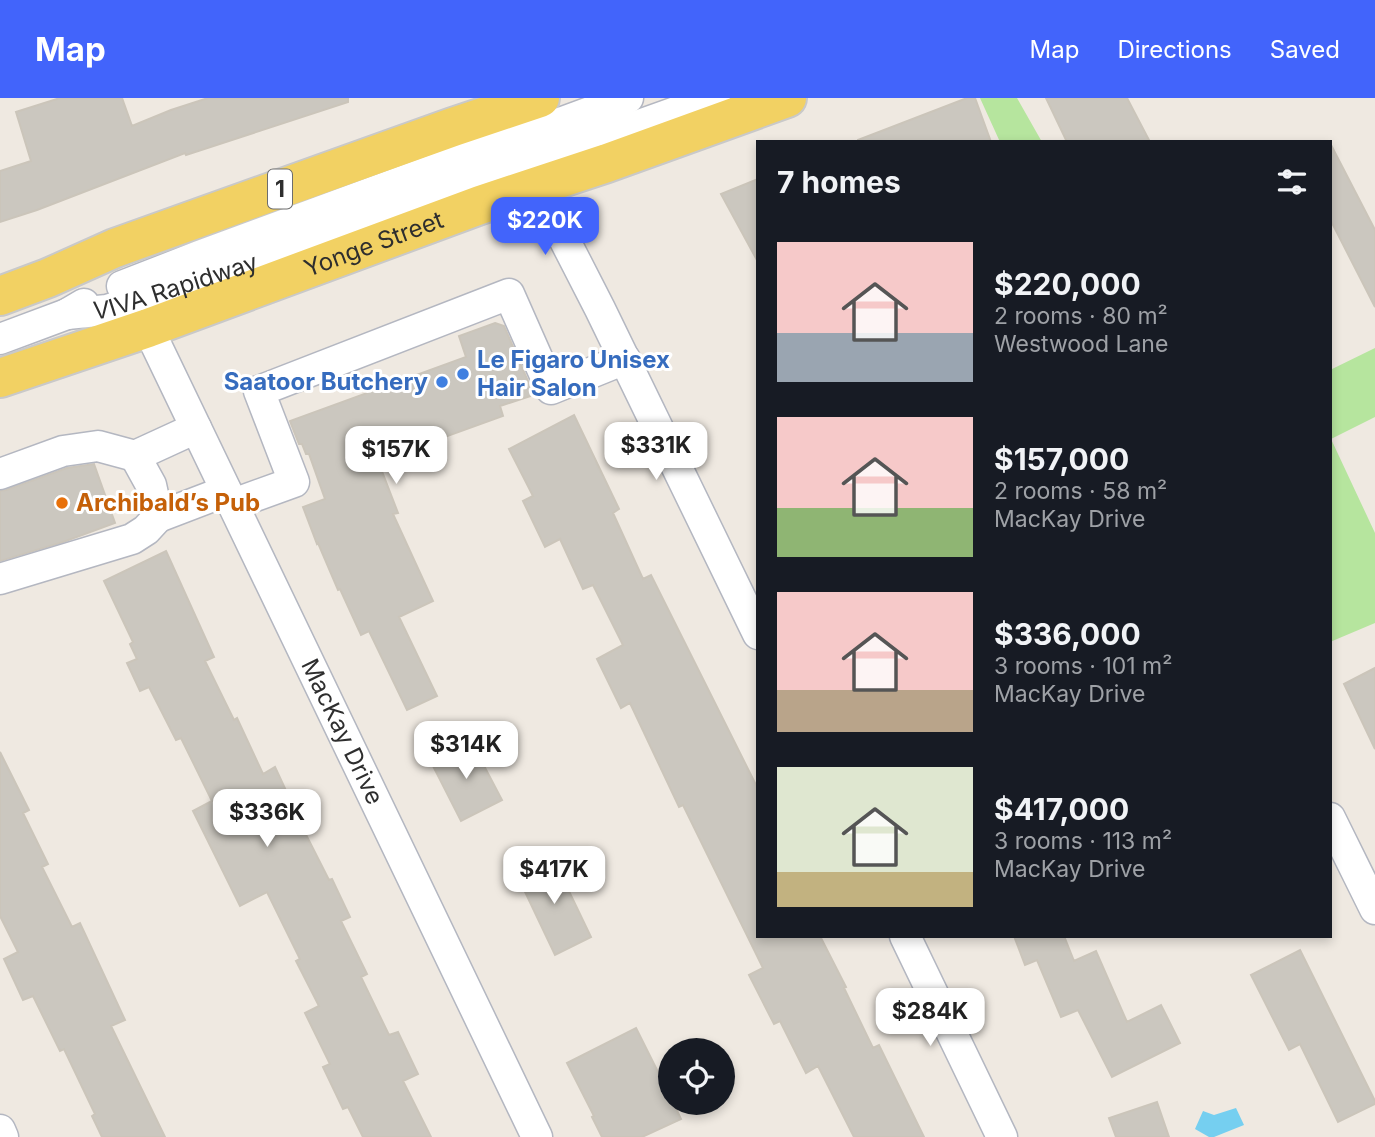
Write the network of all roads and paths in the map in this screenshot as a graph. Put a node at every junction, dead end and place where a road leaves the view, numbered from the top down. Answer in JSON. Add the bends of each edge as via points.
{"nodes":[{"id":1,"x":628,"y":98,"type":"edge"},
{"id":2,"x":715,"y":98,"type":"edge"},
{"id":3,"x":787,"y":98,"type":"edge"},
{"id":4,"x":528,"y":131,"type":"edge"},
{"id":5,"x":0,"y":296,"type":"edge"},
{"id":6,"x":148,"y":328,"type":"junction"},
{"id":7,"x":0,"y":339,"type":"edge"},
{"id":8,"x":625,"y":359,"type":"junction"},
{"id":9,"x":0,"y":378,"type":"edge"},
{"id":10,"x":196,"y":428,"type":"junction"},
{"id":11,"x":135,"y":456,"type":"junction"},
{"id":12,"x":0,"y":474,"type":"edge"},
{"id":13,"x":229,"y":498,"type":"junction"},
{"id":14,"x":158,"y":517,"type":"junction"},
{"id":15,"x":0,"y":579,"type":"edge"},
{"id":16,"x":751,"y":601,"type":"edge"},
{"id":17,"x":756,"y":625,"type":"edge"},
{"id":18,"x":1332,"y":822,"type":"edge"},
{"id":19,"x":1375,"y":909,"type":"edge"},
{"id":20,"x":906,"y":938,"type":"edge"},
{"id":21,"x":0,"y":1130,"type":"edge"},
{"id":22,"x":3,"y":1137,"type":"edge"},
{"id":23,"x":537,"y":1137,"type":"edge"},
{"id":24,"x":1002,"y":1137,"type":"edge"}],
"edges":[{"from":1,"to":4,"type":"street","name":"VIVA Rapidway"},
{"from":2,"to":4,"type":"street","name":"VIVA Rapidway"},
{"from":3,"to":4,"type":"main road","name":"Yonge Street","number":"1","via":[[607,163]]},
{"from":4,"to":5,"type":"main road","name":"Yonge Street","number":"1","via":[[440,131],[115,248]]},
{"from":4,"to":6,"type":"main road","name":"Yonge Street","number":"1","via":[[480,205]]},
{"from":4,"to":7,"type":"street","name":"VIVA Rapidway","via":[[241,267],[107,310],[67,314]]},
{"from":4,"to":8,"type":"street","via":[[558,227]]},
{"from":6,"to":9,"type":"main road","name":"Yonge Street","number":"1"},
{"from":6,"to":10,"type":"street","name":"MacKay Drive"},
{"from":8,"to":13,"type":"street","via":[[551,389],[509,294],[258,391],[294,482]]},
{"from":8,"to":16,"type":"street"},
{"from":10,"to":11,"type":"street"},
{"from":10,"to":13,"type":"street","name":"MacKay Drive"},
{"from":11,"to":12,"type":"street","via":[[98,446],[63,451]]},
{"from":11,"to":14,"type":"street","via":[[151,485]]},
{"from":13,"to":14,"type":"street"},
{"from":13,"to":23,"type":"street","name":"MacKay Drive"},
{"from":14,"to":15,"type":"street","via":[[132,539]]},
{"from":16,"to":17,"type":"street"},
{"from":18,"to":19,"type":"street"},
{"from":20,"to":24,"type":"street"},
{"from":21,"to":22,"type":"street"}]}
